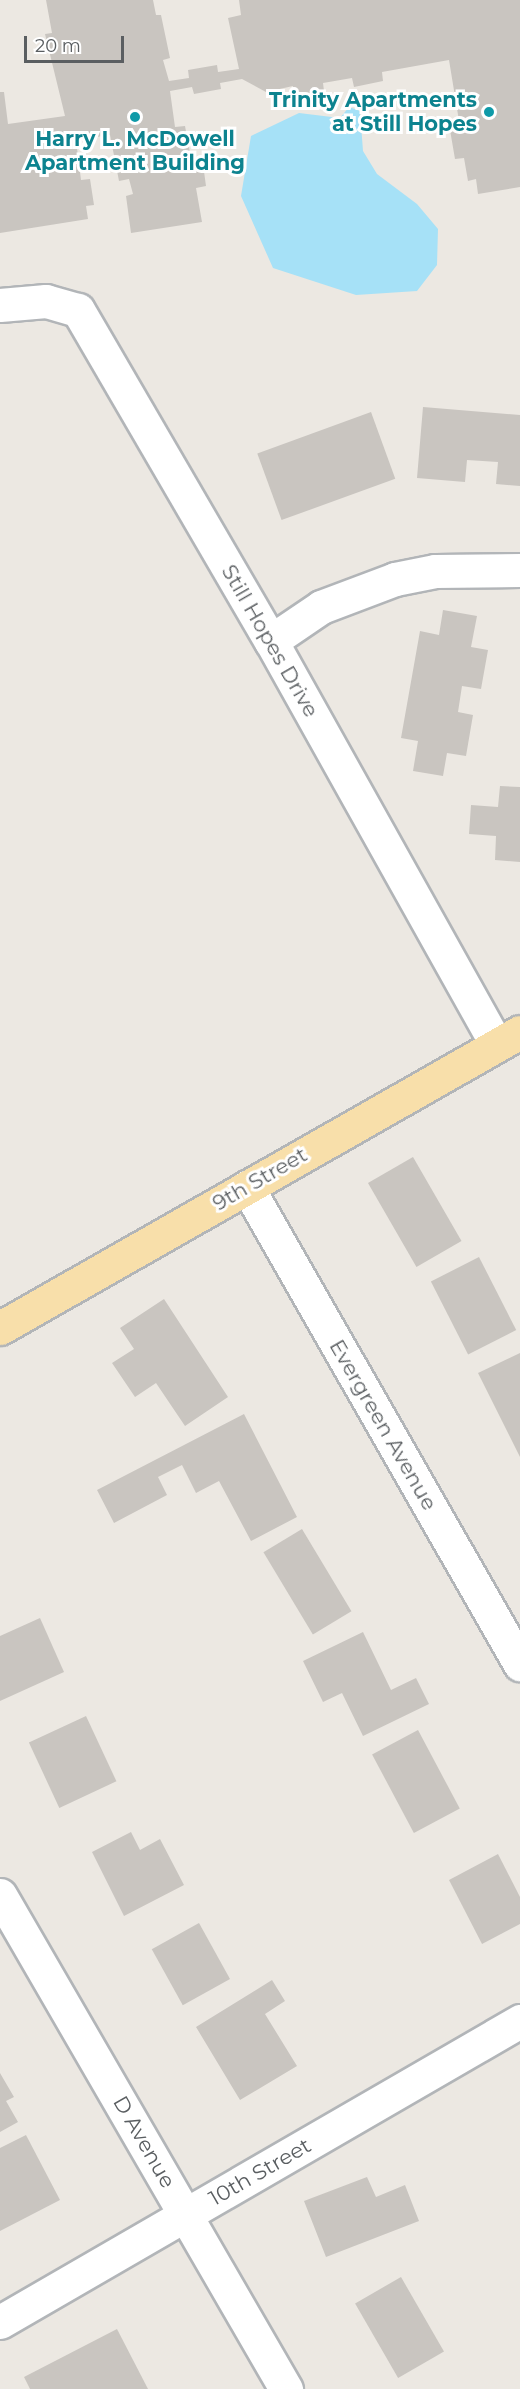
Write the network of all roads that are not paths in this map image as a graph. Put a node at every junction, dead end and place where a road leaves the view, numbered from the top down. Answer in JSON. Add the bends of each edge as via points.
{"nodes":[{"id":1,"x":0,"y":304,"type":"edge"},
{"id":2,"x":520,"y":570,"type":"edge"},
{"id":3,"x":271,"y":641,"type":"junction"},
{"id":4,"x":508,"y":1038,"type":"edge"},
{"id":5,"x":247,"y":1187,"type":"junction"},
{"id":6,"x":0,"y":1328,"type":"edge"},
{"id":7,"x":520,"y":1664,"type":"edge"},
{"id":8,"x":0,"y":1895,"type":"edge"},
{"id":9,"x":520,"y":2021,"type":"edge"},
{"id":10,"x":186,"y":2215,"type":"junction"},
{"id":11,"x":0,"y":2322,"type":"edge"},
{"id":12,"x":286,"y":2389,"type":"edge"}],
"edges":[{"from":1,"to":3,"type":"street","name":"Still Hopes Drive","via":[[46,301],[78,310]]},
{"from":2,"to":3,"type":"street","via":[[435,571],[395,579],[321,607]]},
{"from":3,"to":4,"type":"street","name":"Still Hopes Drive"},
{"from":4,"to":5,"type":"main road","name":"9th Street"},
{"from":5,"to":6,"type":"main road","name":"9th Street"},
{"from":5,"to":7,"type":"street","name":"Evergreen Avenue"},
{"from":8,"to":10,"type":"street","name":"D Avenue"},
{"from":9,"to":10,"type":"street","name":"10th Street"},
{"from":10,"to":11,"type":"street","name":"10th Street"},
{"from":10,"to":12,"type":"street","name":"D Avenue"}]}
